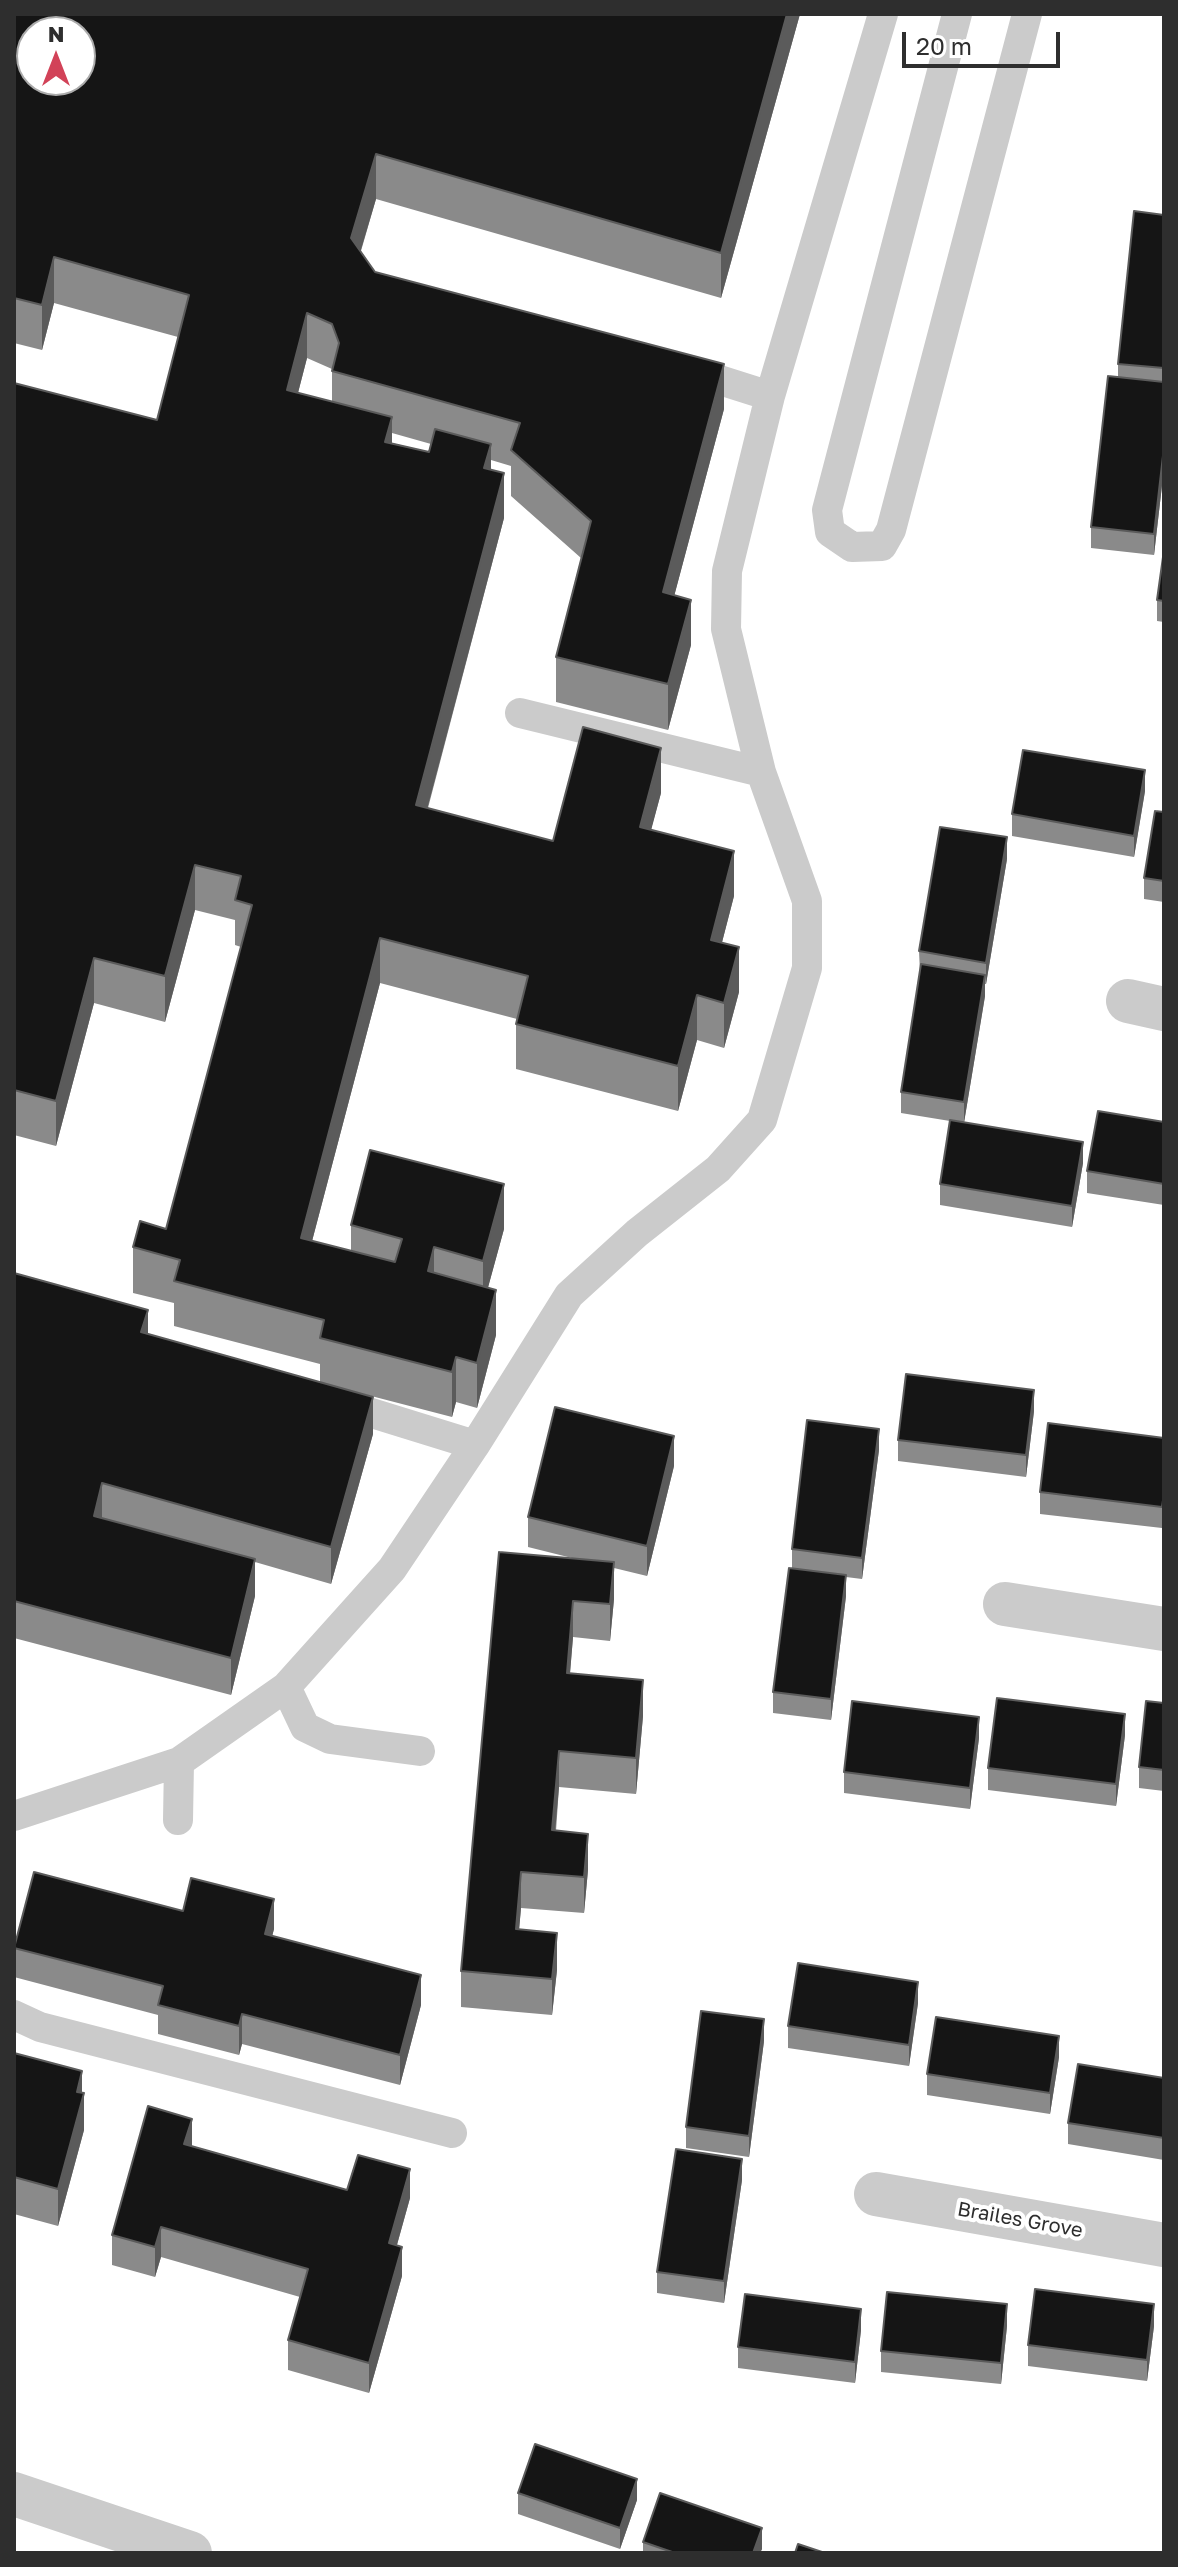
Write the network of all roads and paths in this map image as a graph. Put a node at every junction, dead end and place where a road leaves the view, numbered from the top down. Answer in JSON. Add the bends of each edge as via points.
{"nodes":[{"id":1,"x":883,"y":14,"type":"edge"},
{"id":2,"x":957,"y":14,"type":"edge"},
{"id":3,"x":1027,"y":14,"type":"edge"},
{"id":4,"x":667,"y":364,"type":"edge"},
{"id":5,"x":770,"y":396,"type":"junction"},
{"id":6,"x":520,"y":713,"type":"dead end"},
{"id":7,"x":761,"y":772,"type":"junction"},
{"id":8,"x":312,"y":1394,"type":"edge"},
{"id":9,"x":475,"y":1445,"type":"junction"},
{"id":10,"x":1005,"y":1604,"type":"dead end"},
{"id":11,"x":1164,"y":1629,"type":"edge"},
{"id":12,"x":286,"y":1687,"type":"junction"},
{"id":13,"x":420,"y":1751,"type":"dead end"},
{"id":14,"x":179,"y":1762,"type":"junction"},
{"id":15,"x":14,"y":1816,"type":"edge"},
{"id":16,"x":178,"y":1820,"type":"dead end"},
{"id":17,"x":14,"y":2015,"type":"edge"},
{"id":18,"x":452,"y":2133,"type":"dead end"},
{"id":19,"x":876,"y":2194,"type":"dead end"},
{"id":20,"x":1164,"y":2245,"type":"edge"},
{"id":21,"x":14,"y":2494,"type":"edge"},
{"id":22,"x":190,"y":2553,"type":"edge"}],
"edges":[{"from":1,"to":5,"type":"lane"},
{"from":2,"to":3,"type":"lane","via":[[827,510],[830,532],[852,547],[882,546],[891,530]]},
{"from":4,"to":5,"type":"lane"},
{"from":5,"to":7,"type":"lane","via":[[727,571],[726,629]]},
{"from":6,"to":7,"type":"lane"},
{"from":7,"to":9,"type":"lane","via":[[807,901],[807,968],[762,1120],[718,1169],[569,1295]]},
{"from":8,"to":9,"type":"lane"},
{"from":9,"to":12,"type":"lane","via":[[392,1569]]},
{"from":10,"to":11,"type":"street"},
{"from":12,"to":13,"type":"lane","via":[[305,1727],[330,1739]]},
{"from":12,"to":14,"type":"lane"},
{"from":14,"to":15,"type":"lane"},
{"from":14,"to":16,"type":"lane"},
{"from":17,"to":18,"type":"lane","via":[[40,2027]]},
{"from":19,"to":20,"type":"street","name":"Brailes Grove"},
{"from":21,"to":22,"type":"street"}]}
